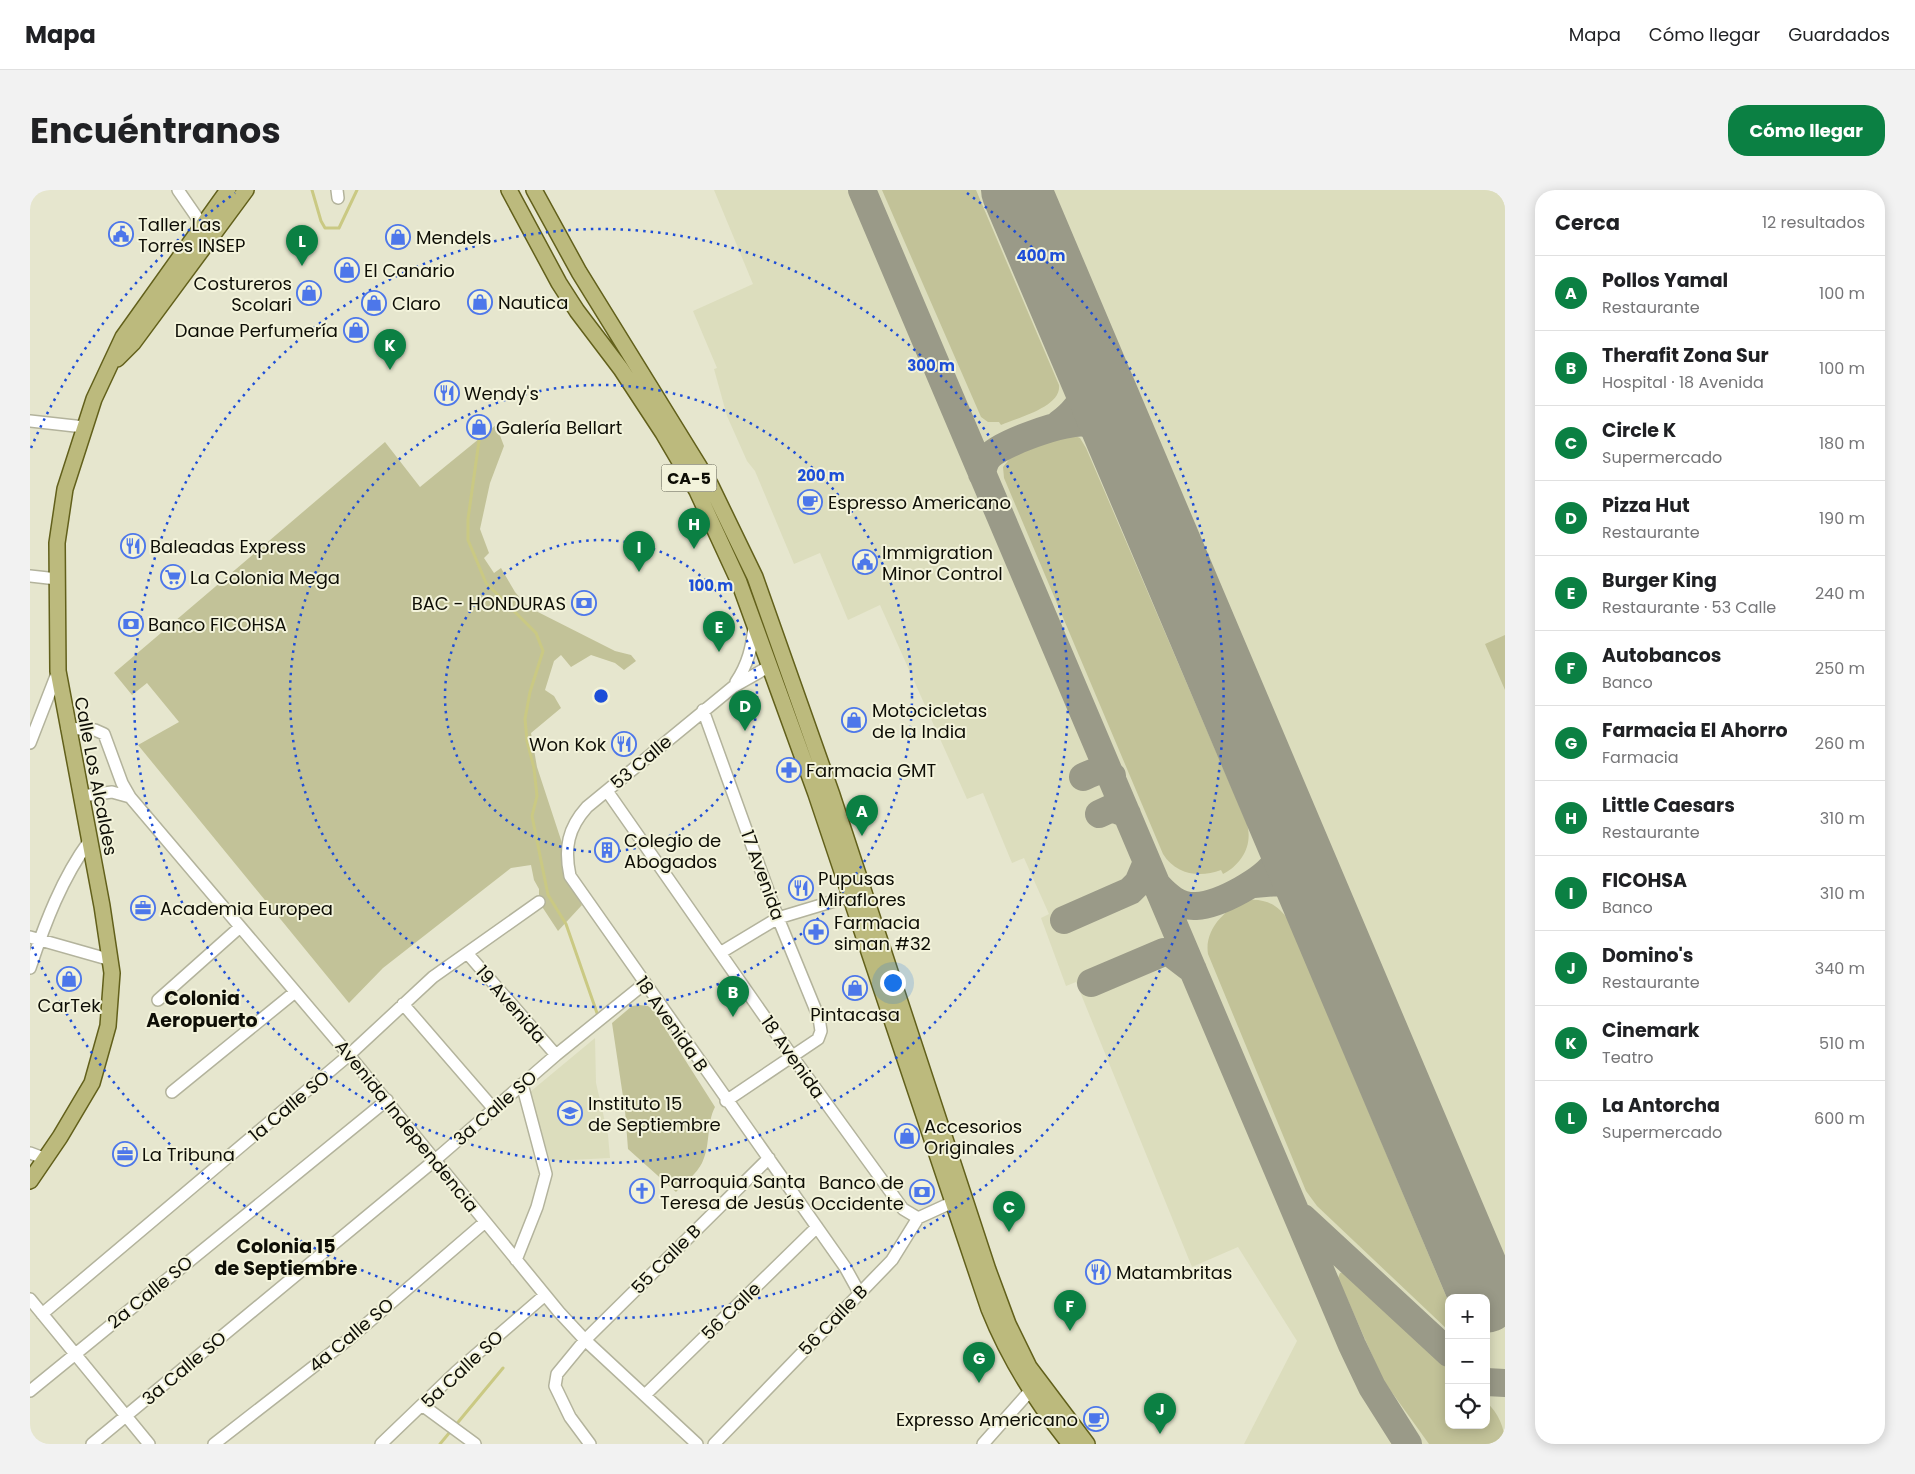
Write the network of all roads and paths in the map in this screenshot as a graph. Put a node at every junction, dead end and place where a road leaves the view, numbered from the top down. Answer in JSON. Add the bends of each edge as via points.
{"nodes":[{"id":1,"x":178,"y":190,"type":"edge"},
{"id":2,"x":228,"y":190,"type":"edge"},
{"id":3,"x":246,"y":190,"type":"edge"},
{"id":4,"x":509,"y":190,"type":"edge"},
{"id":5,"x":534,"y":190,"type":"edge"},
{"id":6,"x":206,"y":231,"type":"junction"},
{"id":7,"x":30,"y":422,"type":"edge"},
{"id":8,"x":84,"y":427,"type":"junction"},
{"id":9,"x":30,"y":576,"type":"edge"},
{"id":10,"x":57,"y":579,"type":"junction"},
{"id":11,"x":755,"y":624,"type":"junction"},
{"id":12,"x":770,"y":666,"type":"junction"},
{"id":13,"x":58,"y":671,"type":"junction"},
{"id":14,"x":733,"y":687,"type":"junction"},
{"id":15,"x":703,"y":710,"type":"junction"},
{"id":16,"x":67,"y":728,"type":"junction"},
{"id":17,"x":30,"y":743,"type":"edge"},
{"id":18,"x":607,"y":791,"type":"junction"},
{"id":19,"x":82,"y":796,"type":"junction"},
{"id":20,"x":130,"y":797,"type":"junction"},
{"id":21,"x":90,"y":840,"type":"junction"},
{"id":22,"x":567,"y":849,"type":"joint"},
{"id":23,"x":852,"y":896,"type":"junction"},
{"id":24,"x":539,"y":902,"type":"dead end"},
{"id":25,"x":778,"y":918,"type":"junction"},
{"id":26,"x":240,"y":927,"type":"junction"},
{"id":27,"x":35,"y":938,"type":"edge"},
{"id":28,"x":467,"y":953,"type":"junction"},
{"id":29,"x":720,"y":953,"type":"junction"},
{"id":30,"x":111,"y":960,"type":"junction"},
{"id":31,"x":30,"y":968,"type":"edge"},
{"id":32,"x":644,"y":984,"type":"junction"},
{"id":33,"x":295,"y":992,"type":"junction"},
{"id":34,"x":158,"y":1000,"type":"dead end"},
{"id":35,"x":404,"y":1004,"type":"junction"},
{"id":36,"x":350,"y":1055,"type":"junction"},
{"id":37,"x":556,"y":1055,"type":"junction"},
{"id":38,"x":792,"y":1056,"type":"junction"},
{"id":39,"x":522,"y":1084,"type":"junction"},
{"id":40,"x":172,"y":1092,"type":"dead end"},
{"id":41,"x":387,"y":1100,"type":"junction"},
{"id":42,"x":726,"y":1101,"type":"junction"},
{"id":43,"x":494,"y":1108,"type":"junction"},
{"id":44,"x":30,"y":1153,"type":"edge"},
{"id":45,"x":769,"y":1158,"type":"junction"},
{"id":46,"x":46,"y":1159,"type":"junction"},
{"id":47,"x":435,"y":1160,"type":"junction"},
{"id":48,"x":30,"y":1180,"type":"edge"},
{"id":49,"x":953,"y":1202,"type":"junction"},
{"id":50,"x":918,"y":1218,"type":"junction"},
{"id":51,"x":485,"y":1222,"type":"junction"},
{"id":52,"x":817,"y":1227,"type":"junction"},
{"id":53,"x":516,"y":1260,"type":"junction"},
{"id":54,"x":860,"y":1294,"type":"junction"},
{"id":55,"x":544,"y":1295,"type":"junction"},
{"id":56,"x":30,"y":1299,"type":"edge"},
{"id":57,"x":42,"y":1314,"type":"junction"},
{"id":58,"x":585,"y":1340,"type":"junction"},
{"id":59,"x":73,"y":1354,"type":"junction"},
{"id":60,"x":30,"y":1391,"type":"edge"},
{"id":61,"x":1030,"y":1391,"type":"junction"},
{"id":62,"x":645,"y":1395,"type":"junction"},
{"id":63,"x":422,"y":1405,"type":"junction"},
{"id":64,"x":125,"y":1416,"type":"junction"},
{"id":65,"x":92,"y":1444,"type":"edge"},
{"id":66,"x":149,"y":1444,"type":"edge"},
{"id":67,"x":214,"y":1444,"type":"edge"},
{"id":68,"x":381,"y":1444,"type":"edge"},
{"id":69,"x":475,"y":1444,"type":"edge"},
{"id":70,"x":590,"y":1444,"type":"edge"},
{"id":71,"x":696,"y":1444,"type":"edge"},
{"id":72,"x":714,"y":1444,"type":"edge"},
{"id":73,"x":983,"y":1444,"type":"edge"},
{"id":74,"x":1070,"y":1444,"type":"edge"},
{"id":75,"x":1087,"y":1444,"type":"edge"}],
"edges":[{"from":1,"to":6,"type":"street"},
{"from":2,"to":6,"type":"main road","name":"Calle Los Alcaldes"},
{"from":3,"to":6,"type":"main road","name":"Calle Los Alcaldes"},
{"from":4,"to":11,"type":"main road","number":"CA-5","via":[[577,311],[622,369],[697,491]]},
{"from":5,"to":75,"type":"main road","number":"CA-5","via":[[579,272],[710,484],[755,577],[832,795],[1008,1324],[1029,1367]]},
{"from":6,"to":8,"type":"main road","name":"Calle Los Alcaldes","via":[[123,337]]},
{"from":7,"to":8,"type":"street"},
{"from":8,"to":10,"type":"main road","name":"Calle Los Alcaldes","via":[[64,488],[57,543]]},
{"from":9,"to":10,"type":"street"},
{"from":10,"to":13,"type":"main road","name":"Calle Los Alcaldes"},
{"from":11,"to":12,"type":"main road","number":"CA-5"},
{"from":11,"to":14,"type":"street","name":"53 Calle","via":[[745,668]]},
{"from":12,"to":14,"type":"street","name":"53 Calle"},
{"from":12,"to":23,"type":"main road","number":"CA-5"},
{"from":13,"to":16,"type":"main road","name":"Calle Los Alcaldes"},
{"from":13,"to":17,"type":"street"},
{"from":14,"to":15,"type":"street","name":"53 Calle"},
{"from":15,"to":18,"type":"street","name":"53 Calle"},
{"from":15,"to":25,"type":"street","name":"17 Avenida"},
{"from":16,"to":19,"type":"main road","name":"Calle Los Alcaldes"},
{"from":16,"to":20,"type":"street","name":"Avenida Independencia","via":[[95,730],[104,734]]},
{"from":18,"to":22,"type":"street","name":"53 Calle","via":[[574,824]]},
{"from":18,"to":29,"type":"street","name":"18 Avenida"},
{"from":19,"to":20,"type":"street","via":[[112,792]]},
{"from":19,"to":21,"type":"main road","name":"Calle Los Alcaldes"},
{"from":20,"to":26,"type":"street","name":"Avenida Independencia"},
{"from":21,"to":27,"type":"street","via":[[75,860]]},
{"from":21,"to":30,"type":"main road","name":"Calle Los Alcaldes"},
{"from":22,"to":32,"type":"street","name":"18 Avenida B","via":[[570,876]]},
{"from":23,"to":25,"type":"street"},
{"from":23,"to":49,"type":"main road"},
{"from":24,"to":28,"type":"street","name":"1a Calle SO"},
{"from":25,"to":29,"type":"street"},
{"from":25,"to":38,"type":"street","name":"17 Avenida","via":[[819,1018],[821,1031],[818,1039]]},
{"from":26,"to":33,"type":"street","name":"Avenida Independencia"},
{"from":26,"to":34,"type":"street"},
{"from":27,"to":30,"type":"street"},
{"from":27,"to":31,"type":"street"},
{"from":28,"to":35,"type":"street","name":"1a Calle SO","via":[[433,977]]},
{"from":28,"to":37,"type":"street","name":"19 Avenida"},
{"from":29,"to":38,"type":"street","name":"18 Avenida"},
{"from":30,"to":46,"type":"main road","name":"Calle Los Alcaldes","via":[[108,1026],[92,1083]]},
{"from":32,"to":37,"type":"street","name":"3a Calle SO"},
{"from":32,"to":42,"type":"street","name":"18 Avenida B"},
{"from":33,"to":36,"type":"street","name":"Avenida Independencia"},
{"from":33,"to":40,"type":"street"},
{"from":35,"to":36,"type":"street","name":"1a Calle SO"},
{"from":35,"to":43,"type":"street"},
{"from":36,"to":41,"type":"street","name":"Avenida Independencia"},
{"from":36,"to":57,"type":"street","name":"1a Calle SO"},
{"from":37,"to":39,"type":"street","name":"3a Calle SO"},
{"from":38,"to":42,"type":"street"},
{"from":38,"to":50,"type":"street","name":"18 Avenida","via":[[903,1209]]},
{"from":39,"to":43,"type":"street","name":"3a Calle SO"},
{"from":39,"to":53,"type":"street","via":[[546,1174],[537,1208]]},
{"from":41,"to":47,"type":"street","name":"Avenida Independencia"},
{"from":41,"to":59,"type":"street","name":"2a Calle SO"},
{"from":42,"to":45,"type":"street","name":"18 Avenida B"},
{"from":43,"to":47,"type":"street","name":"3a Calle SO"},
{"from":44,"to":46,"type":"street"},
{"from":45,"to":52,"type":"street","name":"18 Avenida B"},
{"from":45,"to":58,"type":"street","name":"55 Calle B"},
{"from":46,"to":48,"type":"main road","name":"Calle Los Alcaldes"},
{"from":47,"to":51,"type":"street","name":"Avenida Independencia"},
{"from":47,"to":64,"type":"street","name":"3a Calle SO"},
{"from":49,"to":50,"type":"street"},
{"from":49,"to":61,"type":"main road","via":[[988,1309]]},
{"from":50,"to":54,"type":"street","name":"56 Calle B","via":[[892,1260]]},
{"from":51,"to":53,"type":"street","name":"Avenida Independencia"},
{"from":51,"to":67,"type":"street","name":"4a Calle SO","via":[[349,1339]]},
{"from":52,"to":54,"type":"street","name":"18 Avenida B"},
{"from":52,"to":62,"type":"street","name":"56 Calle"},
{"from":53,"to":55,"type":"street","name":"Avenida Independencia"},
{"from":54,"to":72,"type":"street","name":"56 Calle B"},
{"from":55,"to":58,"type":"street","name":"Avenida Independencia"},
{"from":55,"to":63,"type":"street","name":"5a Calle SO"},
{"from":56,"to":57,"type":"street"},
{"from":57,"to":59,"type":"street"},
{"from":58,"to":62,"type":"street","name":"Avenida Independencia"},
{"from":58,"to":70,"type":"street","name":"55 Calle B","via":[[557,1374],[555,1386],[570,1417]]},
{"from":59,"to":60,"type":"street","name":"2a Calle SO"},
{"from":59,"to":64,"type":"street"},
{"from":61,"to":73,"type":"street"},
{"from":61,"to":74,"type":"main road"},
{"from":62,"to":71,"type":"street","name":"Avenida Independencia"},
{"from":63,"to":68,"type":"street","name":"5a Calle SO"},
{"from":63,"to":69,"type":"street"},
{"from":64,"to":65,"type":"street","name":"3a Calle SO"},
{"from":64,"to":66,"type":"street"}]}
